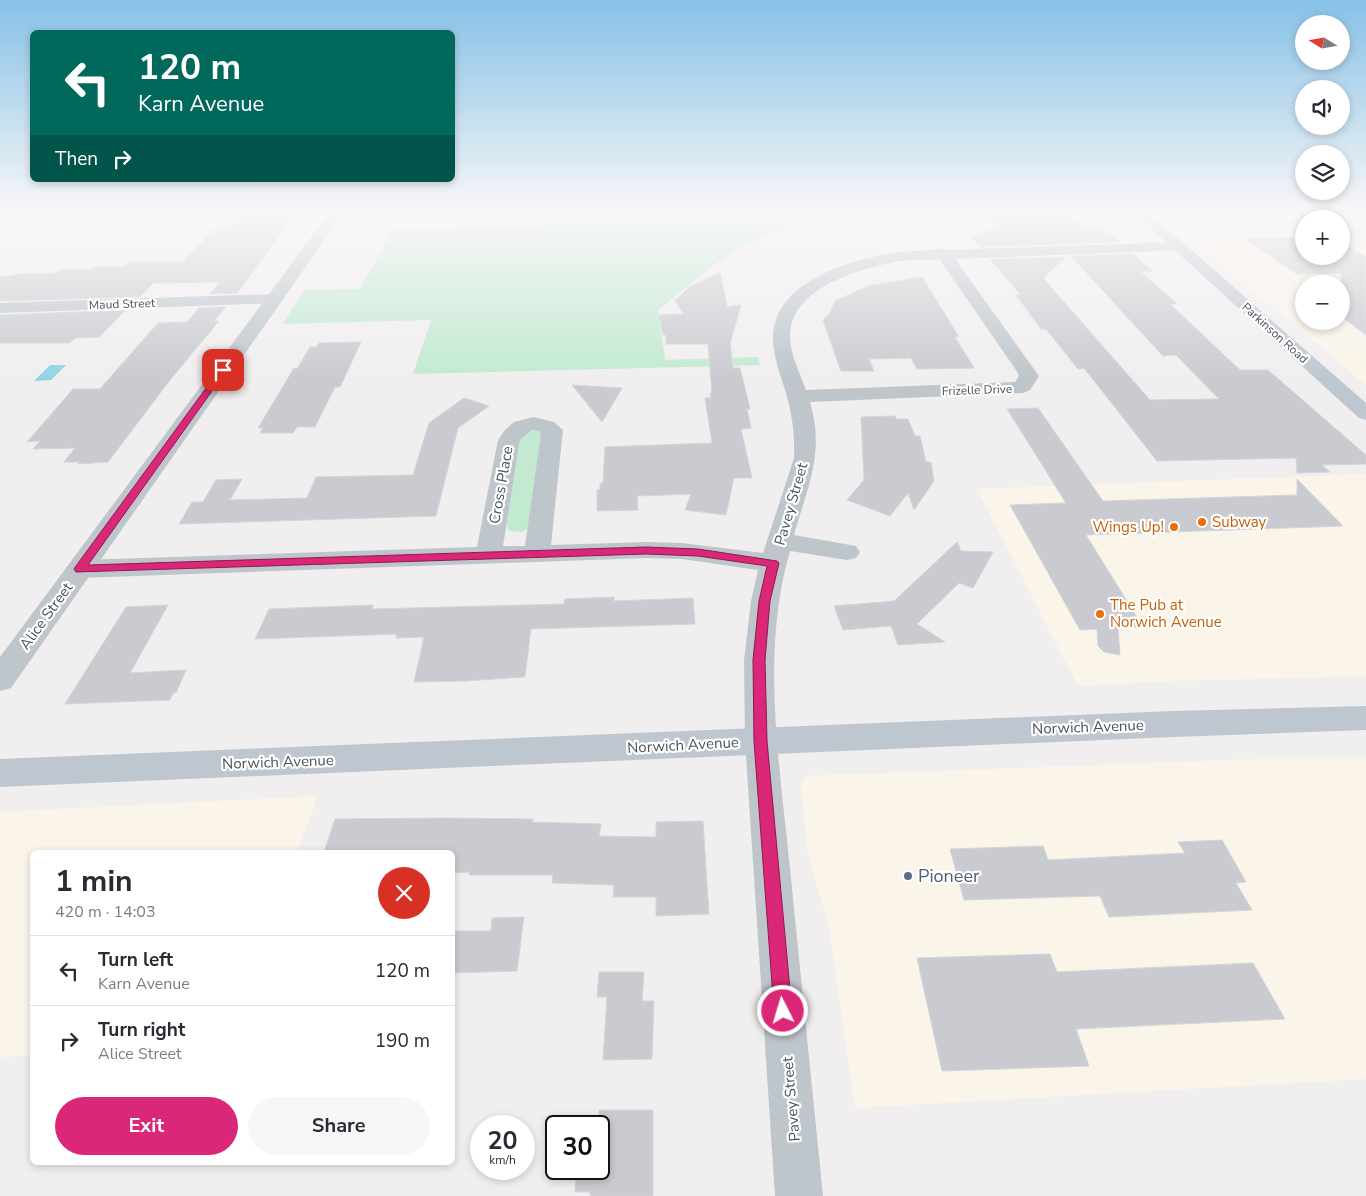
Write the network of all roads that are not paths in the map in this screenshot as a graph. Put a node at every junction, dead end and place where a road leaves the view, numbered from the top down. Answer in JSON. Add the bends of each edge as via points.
{"nodes":[{"id":1,"x":297,"y":268,"type":"edge"},
{"id":2,"x":854,"y":268,"type":"edge"},
{"id":3,"x":954,"y":268,"type":"edge"},
{"id":4,"x":1202,"y":268,"type":"edge"},
{"id":5,"x":274,"y":299,"type":"junction"},
{"id":6,"x":0,"y":308,"type":"edge"},
{"id":7,"x":798,"y":396,"type":"junction"},
{"id":8,"x":1366,"y":414,"type":"edge"},
{"id":9,"x":777,"y":552,"type":"junction"},
{"id":10,"x":846,"y":552,"type":"dead end"},
{"id":11,"x":537,"y":553,"type":"junction"},
{"id":12,"x":490,"y":554,"type":"junction"},
{"id":13,"x":80,"y":569,"type":"junction"},
{"id":14,"x":0,"y":680,"type":"edge"},
{"id":15,"x":1366,"y":718,"type":"edge"},
{"id":16,"x":761,"y":741,"type":"junction"},
{"id":17,"x":0,"y":773,"type":"edge"},
{"id":18,"x":799,"y":1196,"type":"edge"}],
"edges":[{"from":1,"to":5,"type":"street","name":"Alice Street"},
{"from":2,"to":7,"type":"street","name":"Pavey Street","via":[[821,280],[797,299],[787,312],[781,336],[782,349]]},
{"from":3,"to":7,"type":"street","name":"Frizelle Drive","via":[[1026,370],[1029,376],[1023,386],[1016,390]]},
{"from":4,"to":8,"type":"main road","name":"Parkinson Road"},
{"from":5,"to":6,"type":"street","name":"Maud Street"},
{"from":5,"to":13,"type":"street","name":"Alice Street"},
{"from":7,"to":9,"type":"street","name":"Pavey Street","via":[[807,434],[805,458]]},
{"from":9,"to":10,"type":"street"},
{"from":9,"to":11,"type":"street"},
{"from":9,"to":16,"type":"street","name":"Pavey Street","via":[[765,601],[759,660]]},
{"from":11,"to":12,"type":"street"},
{"from":11,"to":12,"type":"street","name":"Cross Place","via":[[552,434],[548,427],[538,424],[518,428],[509,440]]},
{"from":12,"to":13,"type":"street"},
{"from":13,"to":14,"type":"street","name":"Alice Street"},
{"from":15,"to":16,"type":"main road","name":"Norwich Avenue"},
{"from":16,"to":17,"type":"main road","name":"Norwich Avenue"},
{"from":16,"to":18,"type":"street","name":"Pavey Street"}]}
